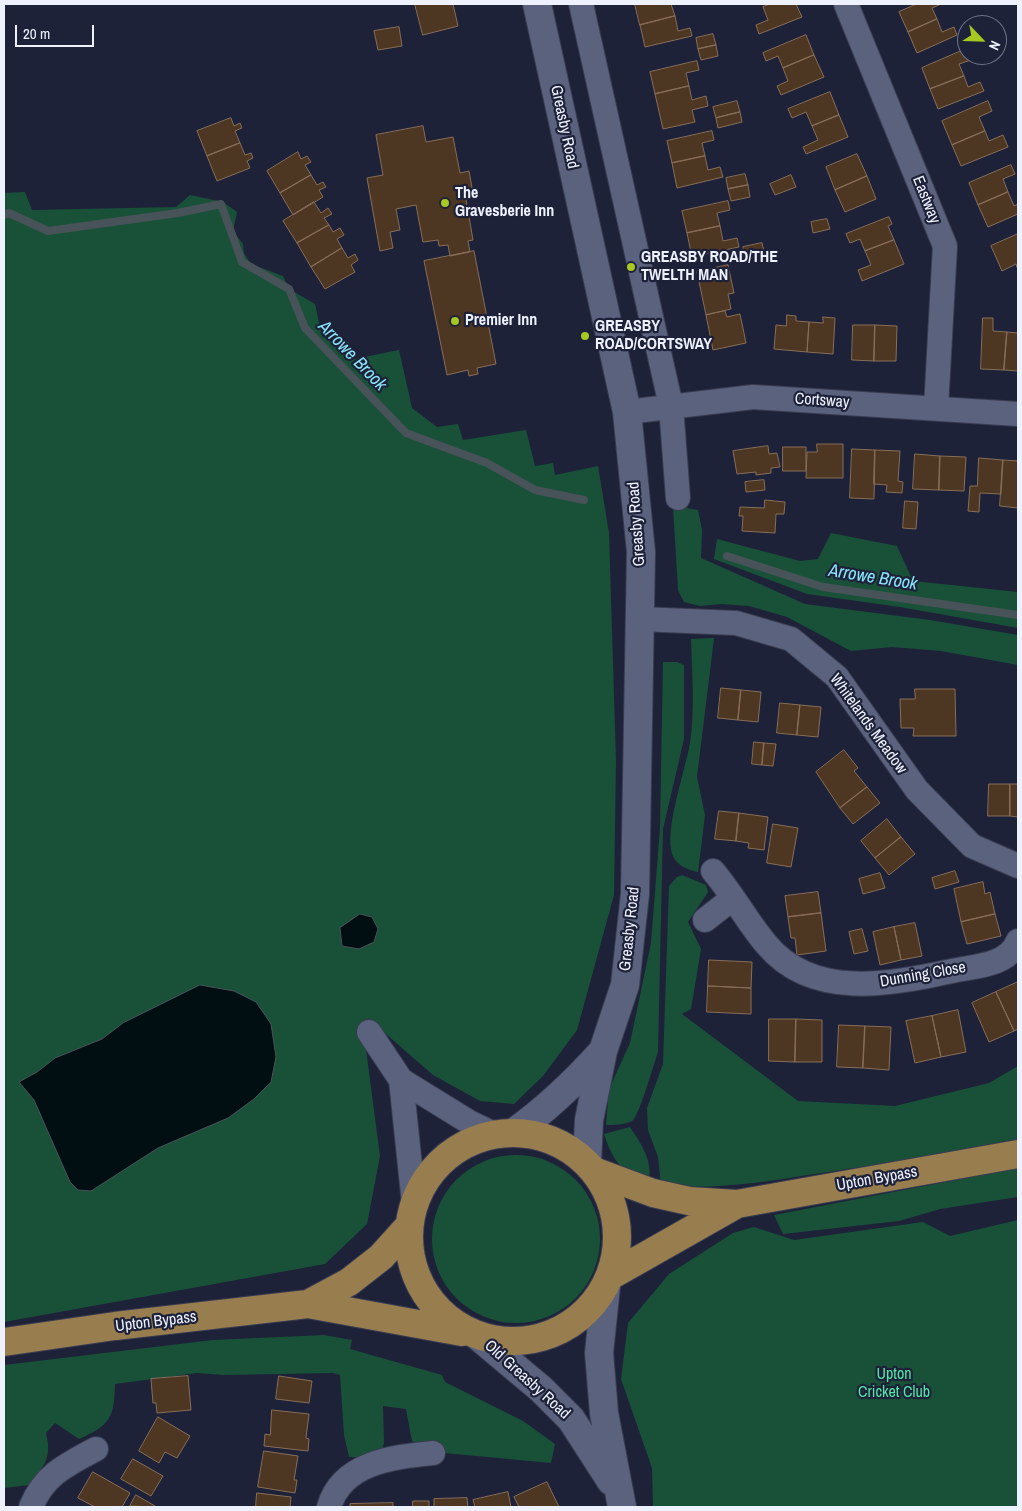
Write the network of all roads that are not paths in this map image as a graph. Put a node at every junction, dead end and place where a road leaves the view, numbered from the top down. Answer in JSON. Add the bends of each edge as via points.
{"nodes":[{"id":1,"x":537,"y":4,"type":"edge"},
{"id":2,"x":581,"y":4,"type":"edge"},
{"id":3,"x":846,"y":4,"type":"edge"},
{"id":4,"x":671,"y":406,"type":"junction"},
{"id":5,"x":936,"y":408,"type":"junction"},
{"id":6,"x":627,"y":412,"type":"junction"},
{"id":7,"x":1018,"y":414,"type":"edge"},
{"id":8,"x":678,"y":498,"type":"dead end"},
{"id":9,"x":639,"y":619,"type":"junction"},
{"id":10,"x":1018,"y":866,"type":"edge"},
{"id":11,"x":713,"y":871,"type":"dead end"},
{"id":12,"x":733,"y":898,"type":"junction"},
{"id":13,"x":705,"y":920,"type":"dead end"},
{"id":14,"x":1018,"y":941,"type":"edge"},
{"id":15,"x":369,"y":1032,"type":"dead end"},
{"id":16,"x":603,"y":1051,"type":"junction"},
{"id":17,"x":401,"y":1080,"type":"junction"},
{"id":18,"x":503,"y":1133,"type":"junction"},
{"id":19,"x":1018,"y":1154,"type":"edge"},
{"id":20,"x":591,"y":1167,"type":"junction"},
{"id":21,"x":737,"y":1204,"type":"junction"},
{"id":22,"x":411,"y":1215,"type":"junction"},
{"id":23,"x":608,"y":1281,"type":"junction"},
{"id":24,"x":308,"y":1304,"type":"junction"},
{"id":25,"x":475,"y":1335,"type":"junction"},
{"id":26,"x":4,"y":1342,"type":"edge"},
{"id":27,"x":96,"y":1449,"type":"dead end"},
{"id":28,"x":433,"y":1453,"type":"dead end"},
{"id":29,"x":622,"y":1504,"type":"edge"},
{"id":30,"x":31,"y":1507,"type":"edge"},
{"id":31,"x":329,"y":1507,"type":"edge"}],
"edges":[{"from":1,"to":6,"type":"main road","name":"Greasby Road"},
{"from":2,"to":4,"type":"street"},
{"from":3,"to":5,"type":"street","name":"Eastway","via":[[945,246]]},
{"from":4,"to":5,"type":"street","name":"Cortsway","via":[[753,397]]},
{"from":4,"to":6,"type":"street","name":"Cortsway"},
{"from":4,"to":8,"type":"street"},
{"from":5,"to":7,"type":"street","name":"Cortsway"},
{"from":6,"to":9,"type":"main road","name":"Greasby Road","via":[[641,552]]},
{"from":9,"to":10,"type":"street","name":"Whitelands Meadow","via":[[736,623],[791,639],[837,677],[917,790],[972,846]]},
{"from":9,"to":16,"type":"main road","name":"Greasby Road","via":[[635,894],[625,984]]},
{"from":11,"to":12,"type":"street","name":"Dunning Close"},
{"from":12,"to":13,"type":"street"},
{"from":12,"to":14,"type":"street","name":"Dunning Close","via":[[768,946],[793,966],[822,980],[866,985],[907,981],[999,961],[1016,947]]},
{"from":15,"to":17,"type":"street"},
{"from":16,"to":18,"type":"main road","name":"Greasby Road","via":[[544,1111]]},
{"from":16,"to":20,"type":"main road","name":"Greasby Road","via":[[589,1120]]},
{"from":17,"to":18,"type":"street","via":[[469,1122]]},
{"from":17,"to":22,"type":"street"},
{"from":18,"to":20,"type":"main road","via":[[533,1134],[553,1140]]},
{"from":18,"to":22,"type":"main road","via":[[468,1143],[445,1158],[426,1179]]},
{"from":19,"to":21,"type":"main road","name":"Upton Bypass"},
{"from":20,"to":21,"type":"main road","name":"Upton Bypass","via":[[652,1193],[688,1201]]},
{"from":20,"to":23,"type":"main road","via":[[609,1195],[616,1222],[617,1249]]},
{"from":21,"to":23,"type":"main road","name":"Upton Bypass"},
{"from":22,"to":24,"type":"main road","name":"Upton Bypass","via":[[382,1257],[349,1282]]},
{"from":22,"to":25,"type":"main road","via":[[410,1259],[422,1290],[443,1315]]},
{"from":23,"to":25,"type":"main road","name":"Upton Bypass","via":[[588,1310],[566,1328],[538,1339],[508,1342]]},
{"from":23,"to":29,"type":"main road","name":"Old Greasby Road","via":[[599,1353],[604,1413]]},
{"from":24,"to":25,"type":"main road","name":"Upton Bypass"},
{"from":24,"to":26,"type":"main road","name":"Upton Bypass"},
{"from":25,"to":29,"type":"main road","name":"Old Greasby Road","via":[[541,1389],[571,1419]]},
{"from":27,"to":30,"type":"street","via":[[68,1464],[42,1484]]},
{"from":28,"to":31,"type":"street","via":[[369,1464],[342,1482]]}]}
